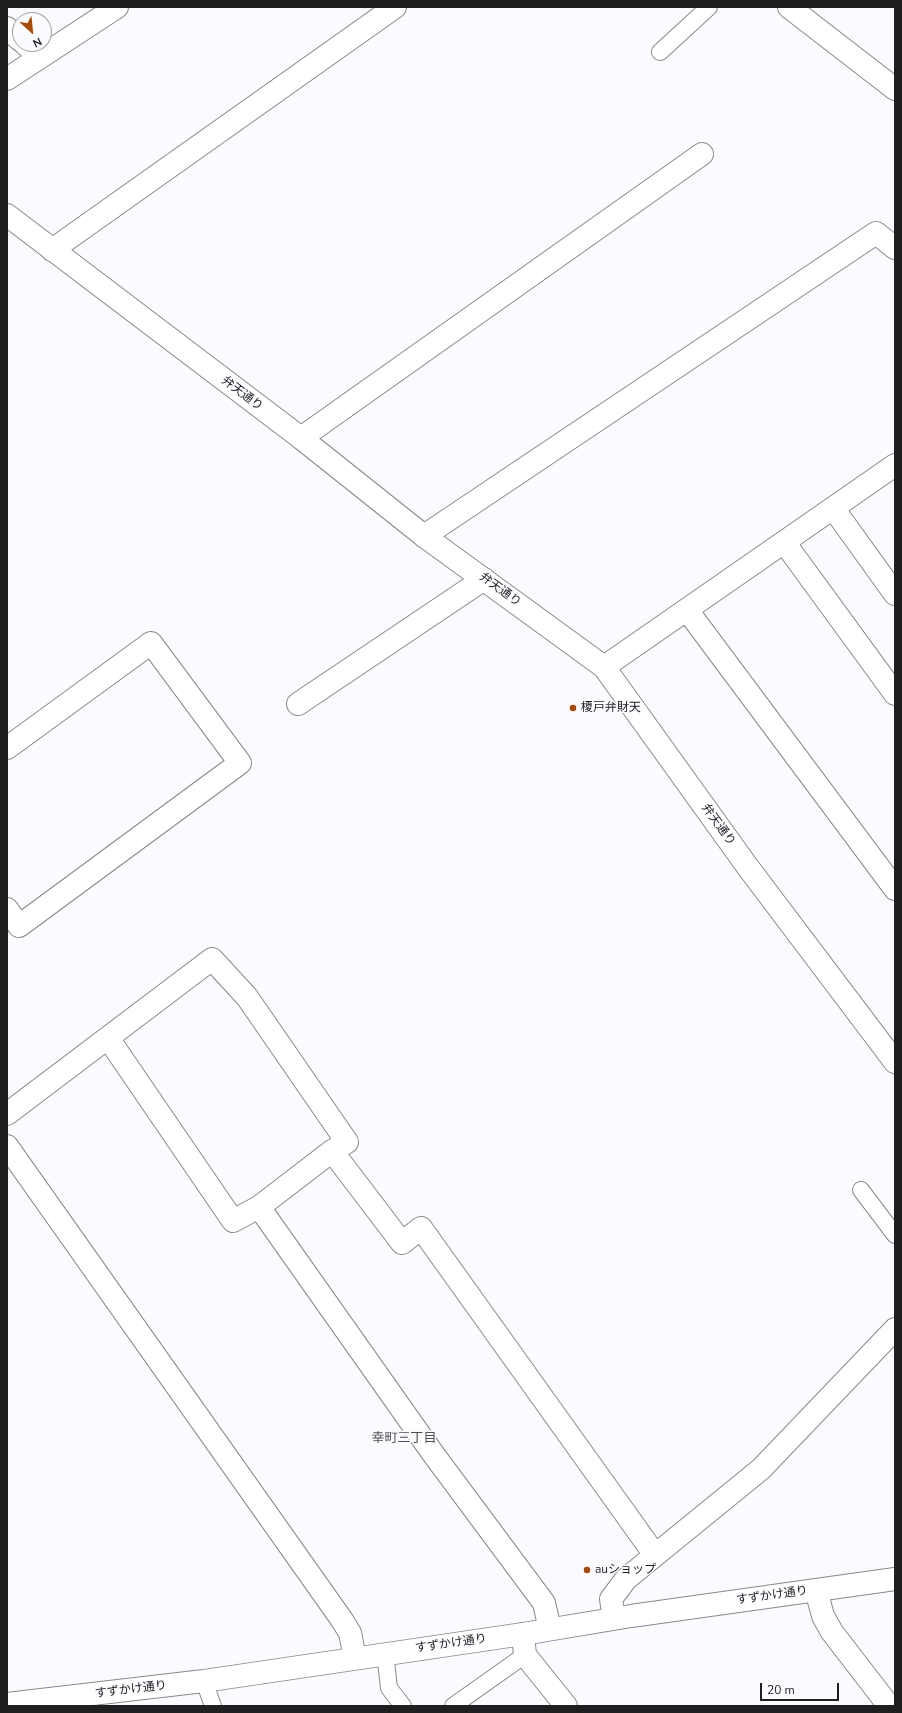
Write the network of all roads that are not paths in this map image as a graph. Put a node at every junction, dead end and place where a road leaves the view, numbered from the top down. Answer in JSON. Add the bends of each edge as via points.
{"nodes":[{"id":1,"x":117,"y":7,"type":"edge"},
{"id":2,"x":395,"y":7,"type":"edge"},
{"id":3,"x":709,"y":7,"type":"edge"},
{"id":4,"x":789,"y":7,"type":"edge"},
{"id":5,"x":52,"y":41,"type":"edge"},
{"id":6,"x":31,"y":52,"type":"edge"},
{"id":7,"x":660,"y":52,"type":"dead end"},
{"id":8,"x":7,"y":79,"type":"edge"},
{"id":9,"x":895,"y":89,"type":"edge"},
{"id":10,"x":702,"y":154,"type":"dead end"},
{"id":11,"x":7,"y":214,"type":"edge"},
{"id":12,"x":895,"y":248,"type":"edge"},
{"id":13,"x":52,"y":250,"type":"junction"},
{"id":14,"x":301,"y":438,"type":"junction"},
{"id":15,"x":895,"y":465,"type":"edge"},
{"id":16,"x":833,"y":508,"type":"junction"},
{"id":17,"x":424,"y":536,"type":"junction"},
{"id":18,"x":784,"y":542,"type":"junction"},
{"id":19,"x":484,"y":578,"type":"junction"},
{"id":20,"x":895,"y":594,"type":"edge"},
{"id":21,"x":687,"y":610,"type":"junction"},
{"id":22,"x":604,"y":667,"type":"junction"},
{"id":23,"x":895,"y":694,"type":"edge"},
{"id":24,"x":298,"y":704,"type":"dead end"},
{"id":25,"x":7,"y":748,"type":"edge"},
{"id":26,"x":895,"y":889,"type":"edge"},
{"id":27,"x":7,"y":909,"type":"edge"},
{"id":28,"x":108,"y":1038,"type":"junction"},
{"id":29,"x":895,"y":1062,"type":"edge"},
{"id":30,"x":7,"y":1114,"type":"edge"},
{"id":31,"x":7,"y":1146,"type":"edge"},
{"id":32,"x":332,"y":1151,"type":"junction"},
{"id":33,"x":861,"y":1190,"type":"dead end"},
{"id":34,"x":259,"y":1207,"type":"junction"},
{"id":35,"x":895,"y":1235,"type":"edge"},
{"id":36,"x":895,"y":1329,"type":"edge"},
{"id":37,"x":654,"y":1555,"type":"junction"},
{"id":38,"x":895,"y":1579,"type":"edge"},
{"id":39,"x":816,"y":1590,"type":"junction"},
{"id":40,"x":614,"y":1618,"type":"junction"},
{"id":41,"x":550,"y":1629,"type":"junction"},
{"id":42,"x":523,"y":1634,"type":"junction"},
{"id":43,"x":385,"y":1653,"type":"junction"},
{"id":44,"x":525,"y":1656,"type":"junction"},
{"id":45,"x":355,"y":1658,"type":"junction"},
{"id":46,"x":204,"y":1681,"type":"junction"},
{"id":47,"x":7,"y":1704,"type":"edge"},
{"id":48,"x":213,"y":1706,"type":"edge"},
{"id":49,"x":403,"y":1706,"type":"edge"},
{"id":50,"x":453,"y":1706,"type":"edge"},
{"id":51,"x":566,"y":1706,"type":"edge"},
{"id":52,"x":889,"y":1706,"type":"edge"}],
"edges":[{"from":1,"to":5,"type":"street"},
{"from":2,"to":13,"type":"street"},
{"from":3,"to":7,"type":"lane"},
{"from":4,"to":9,"type":"street"},
{"from":6,"to":8,"type":"street"},
{"from":10,"to":14,"type":"street"},
{"from":11,"to":13,"type":"street","name":"弁天通り"},
{"from":12,"to":17,"type":"street","via":[[876,232]]},
{"from":13,"to":14,"type":"street","name":"弁天通り"},
{"from":14,"to":17,"type":"street","name":"弁天通り"},
{"from":15,"to":16,"type":"street"},
{"from":16,"to":18,"type":"street"},
{"from":16,"to":20,"type":"street"},
{"from":17,"to":19,"type":"street","name":"弁天通り"},
{"from":18,"to":21,"type":"street"},
{"from":18,"to":23,"type":"street"},
{"from":19,"to":22,"type":"street","name":"弁天通り"},
{"from":19,"to":24,"type":"street"},
{"from":21,"to":22,"type":"street"},
{"from":21,"to":26,"type":"street"},
{"from":22,"to":29,"type":"street","name":"弁天通り","via":[[747,866]]},
{"from":25,"to":27,"type":"street","via":[[151,643],[240,763],[19,926]]},
{"from":28,"to":30,"type":"street"},
{"from":28,"to":32,"type":"street","via":[[212,959],[247,997],[347,1142]]},
{"from":28,"to":34,"type":"street","via":[[233,1221]]},
{"from":31,"to":45,"type":"street","via":[[342,1620],[350,1633]]},
{"from":32,"to":34,"type":"street"},
{"from":32,"to":37,"type":"street","via":[[402,1243],[421,1228]]},
{"from":33,"to":35,"type":"lane"},
{"from":34,"to":41,"type":"street","via":[[434,1455],[544,1603]]},
{"from":36,"to":37,"type":"street","via":[[761,1469]]},
{"from":37,"to":40,"type":"street","via":[[626,1579],[611,1599]]},
{"from":38,"to":39,"type":"street","name":"すずかけ通り"},
{"from":39,"to":40,"type":"street","name":"すずかけ通り"},
{"from":39,"to":52,"type":"street","via":[[823,1616],[832,1632]]},
{"from":40,"to":41,"type":"street","name":"すずかけ通り"},
{"from":41,"to":42,"type":"street","name":"すずかけ通り"},
{"from":42,"to":43,"type":"street","name":"すずかけ通り"},
{"from":42,"to":44,"type":"street"},
{"from":43,"to":45,"type":"street","name":"すずかけ通り"},
{"from":43,"to":49,"type":"lane","via":[[389,1688]]},
{"from":44,"to":50,"type":"lane"},
{"from":44,"to":51,"type":"street"},
{"from":45,"to":46,"type":"street","name":"すずかけ通り"},
{"from":46,"to":47,"type":"street","name":"すずかけ通り"},
{"from":46,"to":48,"type":"lane"}]}
